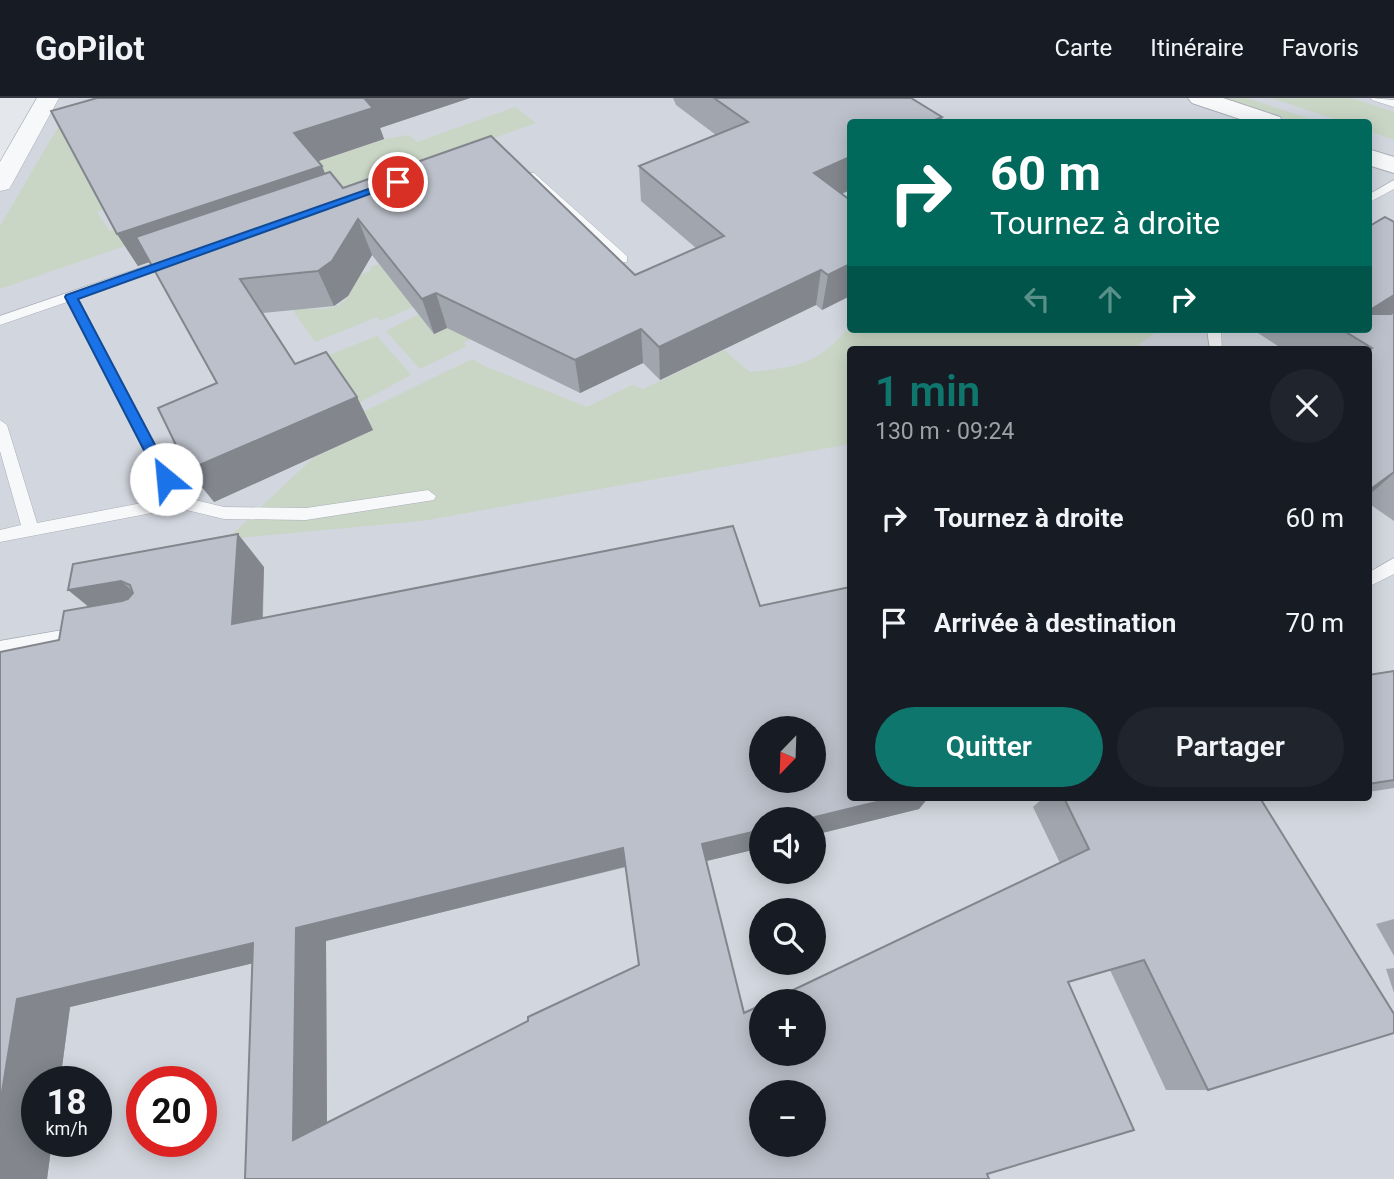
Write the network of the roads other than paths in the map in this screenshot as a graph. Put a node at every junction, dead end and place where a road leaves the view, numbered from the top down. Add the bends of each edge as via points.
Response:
1 (48, 98) edge
2 (1200, 98) edge
3 (1376, 98) edge
4 (1394, 104) edge
5 (1262, 119) edge
6 (1372, 157) edge
7 (520, 165) edge
8 (1394, 165) edge
9 (0, 184) edge
10 (1394, 184) edge
11 (1372, 198) edge
12 (187, 256) edge
13 (623, 259) edge
14 (71, 297) junction
15 (0, 321) edge
16 (0, 425) edge
17 (428, 496) dead end
18 (178, 502) junction
19 (31, 531) junction
20 (0, 536) edge
21 (1394, 565) edge
22 (1372, 579) edge
23 (104, 631) edge
24 (0, 649) edge

1 - 9 street
2 - 5 street
3 - 4 lane
6 - 8 street
7 - 13 lane
10 - 11 lane
12 - 14 lane
14 - 15 lane
14 - 18 lane
16 - 19 lane
17 - 18 lane via 306,514 224,513
18 - 19 lane
19 - 20 lane
21 - 22 lane
23 - 24 lane

